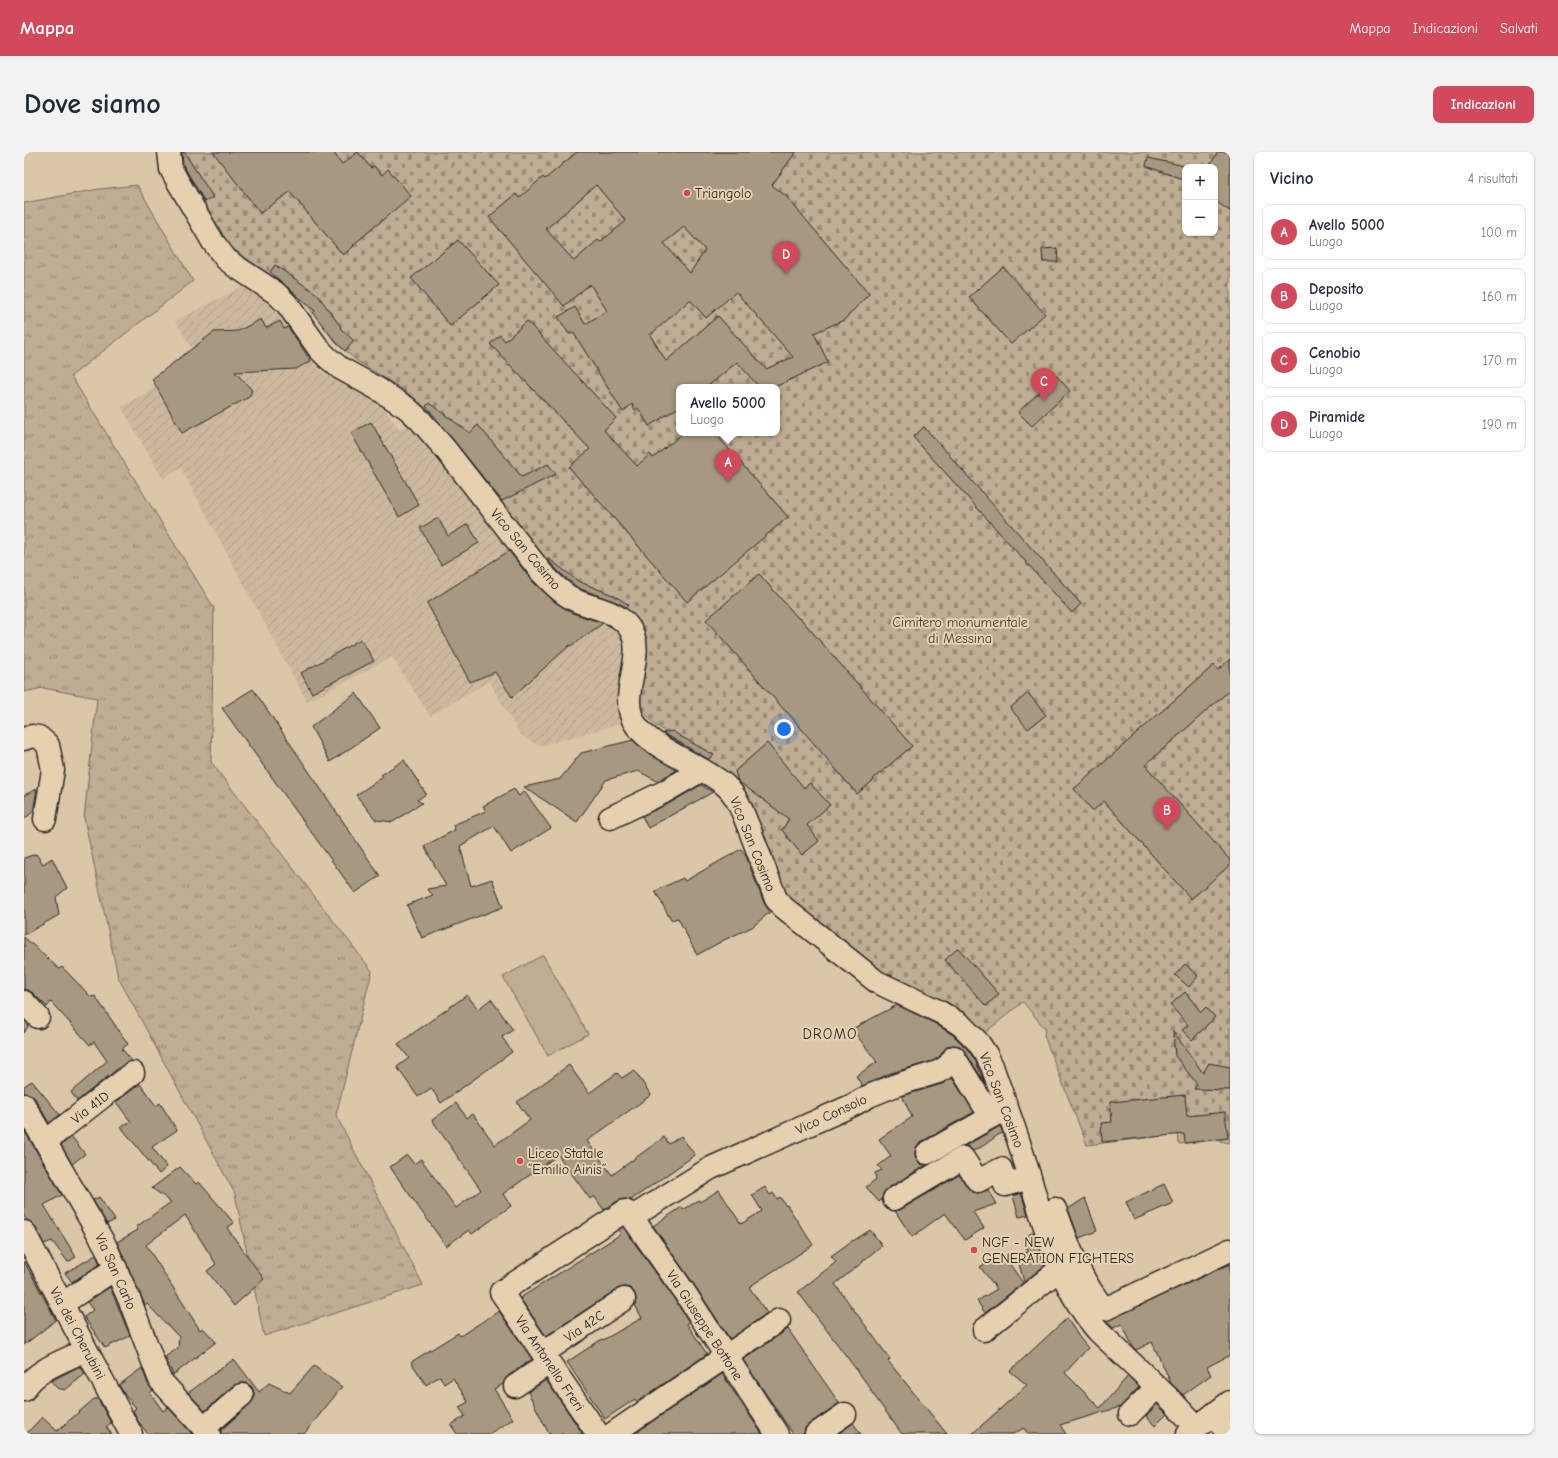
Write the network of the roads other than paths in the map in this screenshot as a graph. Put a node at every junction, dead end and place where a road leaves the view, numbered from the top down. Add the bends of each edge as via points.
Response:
1 (169, 152) edge
2 (24, 739) edge
3 (702, 770) junction
4 (610, 818) dead end
5 (45, 819) dead end
6 (133, 1073) dead end
7 (24, 1105) edge
8 (998, 1112) junction
9 (46, 1141) junction
10 (927, 1153) dead end
11 (1030, 1178) junction
12 (894, 1198) dead end
13 (1055, 1209) dead end
14 (632, 1217) junction
15 (24, 1232) edge
16 (1230, 1250) edge
17 (116, 1268) junction
18 (1061, 1268) junction
19 (624, 1299) dead end
20 (62, 1304) junction
21 (779, 1320) dead end
22 (984, 1330) dead end
23 (86, 1350) junction
24 (725, 1356) junction
25 (546, 1358) junction
26 (515, 1386) dead end
27 (1157, 1387) junction
28 (24, 1390) edge
29 (242, 1395) dead end
30 (1223, 1408) edge
31 (845, 1414) dead end
32 (1130, 1414) dead end
33 (206, 1431) edge
34 (1192, 1431) edge
35 (131, 1434) edge
36 (598, 1434) edge
37 (612, 1434) edge
38 (777, 1434) edge
39 (816, 1434) edge
40 (1227, 1434) edge

1 - 3 street, Vico San Cosimo via 171,168 177,180 213,242 226,258 287,304 328,358 340,368 407,408 420,420 554,585 579,602 605,610 623,620 633,634 635,643 629,688 631,715 637,726 656,742
2 - 5 street via 39,737 48,745 54,770
3 - 4 street
3 - 8 street, Vico San Cosimo via 725,785 738,801 776,899 783,907 877,982 940,1012 970,1033 986,1054
6 - 9 street, Via 41D
7 - 9 street, Via San Carlo
8 - 10 street
8 - 11 street, Vico San Cosimo
8 - 14 street, Vico Consolo via 954,1057 948,1066 938,1072 869,1096 711,1168
9 - 17 street, Via San Carlo via 97,1229
11 - 12 street via 1005,1185 1001,1169 978,1181 963,1158
11 - 18 street, Vico San Cosimo
13 - 16 street via 1078,1266 1105,1309
14 - 24 street, Via Giuseppe Bottone
14 - 25 street, Via Antonello Freri via 625,1211 501,1292
15 - 20 street, Via dei Cherubini
17 - 20 street
17 - 33 street, Via San Carlo via 160,1380
18 - 22 street
18 - 27 street, Vico San Cosimo via 1090,1322
19 - 25 street, Via 42C
20 - 23 street, Via dei Cherubini
21 - 24 street
23 - 28 street via 39,1375
23 - 35 street, Via dei Cherubini
24 - 37 street
24 - 38 street, Via Giuseppe Bottone
25 - 26 street, Via 42C
25 - 36 street, Via Antonello Freri
27 - 32 street
27 - 34 street, Vico San Cosimo
29 - 33 street
30 - 34 street
30 - 40 street
31 - 39 street

